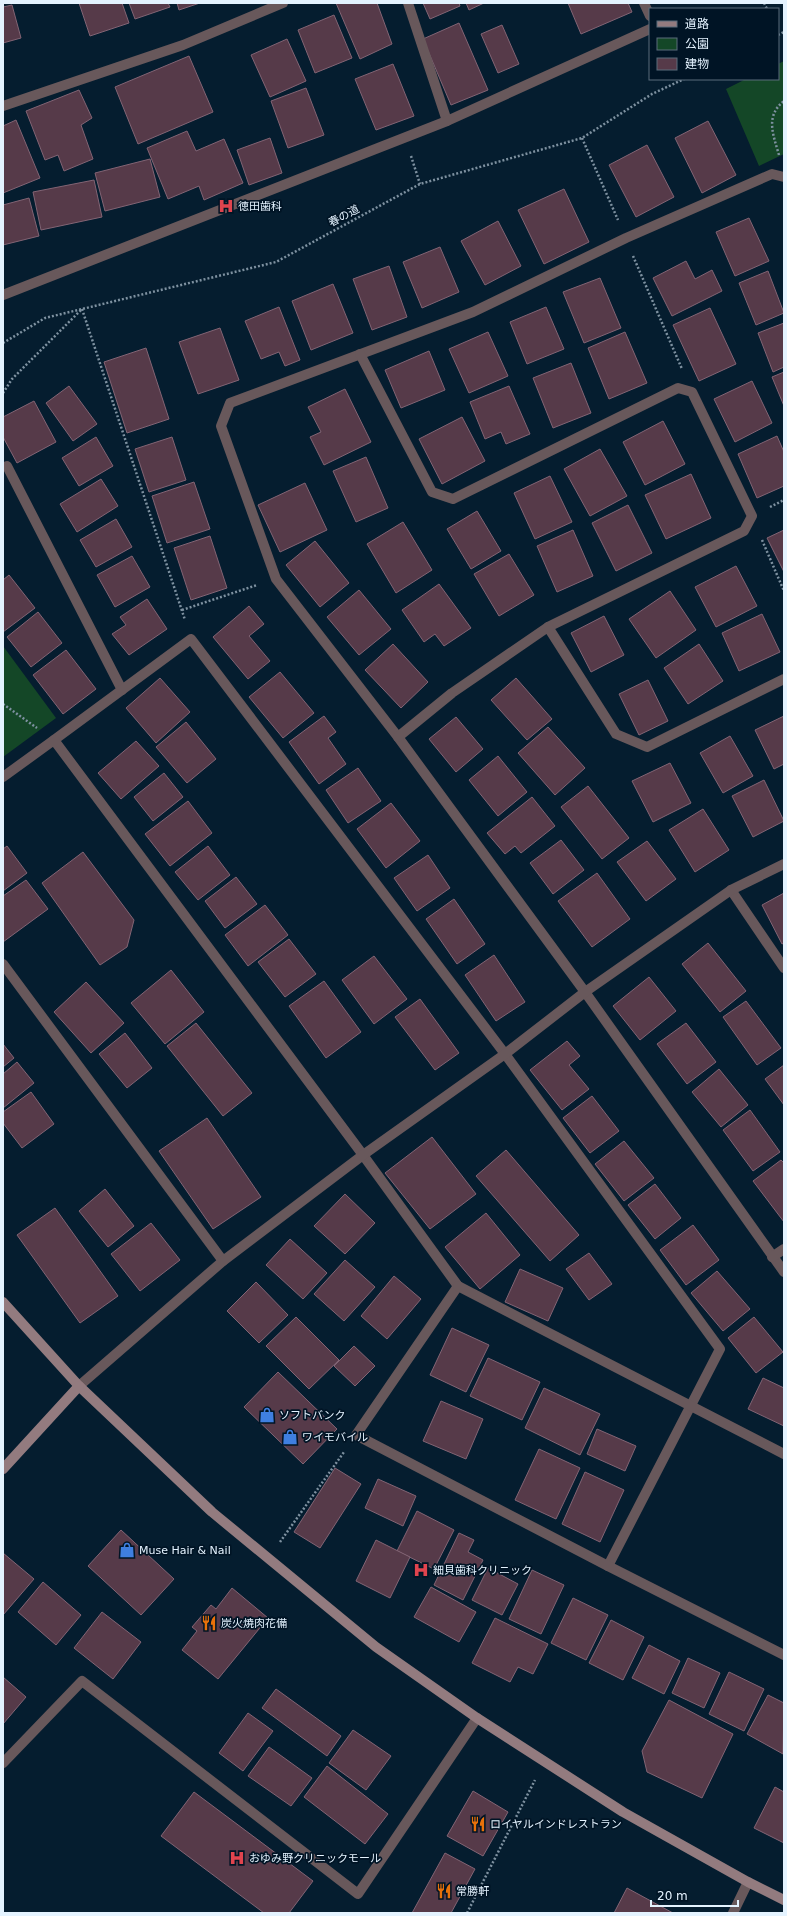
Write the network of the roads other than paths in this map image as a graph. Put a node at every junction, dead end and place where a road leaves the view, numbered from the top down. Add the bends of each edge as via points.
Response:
1 (282, 3) edge
2 (408, 3) edge
3 (644, 3) edge
4 (649, 14) edge
5 (649, 29) edge
6 (3, 106) edge
7 (447, 120) junction
8 (784, 177) edge
9 (3, 294) edge
10 (360, 354) junction
11 (7, 466) dead end
12 (548, 627) junction
13 (784, 679) edge
14 (122, 690) junction
15 (398, 737) junction
16 (54, 740) junction
17 (3, 777) edge
18 (784, 864) edge
19 (731, 890) junction
20 (3, 964) edge
21 (784, 968) edge
22 (585, 992) junction
23 (505, 1054) junction
24 (363, 1155) junction
25 (784, 1249) edge
26 (772, 1257) junction
27 (223, 1261) junction
28 (784, 1272) edge
29 (458, 1286) junction
30 (3, 1302) edge
31 (79, 1386) junction
32 (691, 1407) junction
33 (784, 1454) edge
34 (3, 1469) edge
35 (608, 1566) junction
36 (784, 1655) edge
37 (477, 1718) junction
38 (3, 1764) edge
39 (748, 1882) junction
40 (784, 1900) edge
41 (732, 1913) edge

1 - 6 street via 183,45
2 - 7 street
3 - 4 street
5 - 7 street
7 - 9 street
8 - 10 street via 772,174 626,238 473,312
10 - 12 street via 432,492 453,499 678,388 692,392 752,516 744,531
10 - 15 street via 230,402 221,426 276,579
11 - 14 street
12 - 13 street via 616,734 647,747
12 - 15 street via 452,693
14 - 16 street
14 - 23 street via 191,639
15 - 22 street
16 - 17 street
16 - 24 street
18 - 19 street
19 - 21 street
19 - 22 street
20 - 27 street
22 - 23 street
22 - 26 street
23 - 24 street
23 - 32 street via 720,1349
24 - 27 street
24 - 29 street
25 - 26 street
26 - 28 street
27 - 31 street
29 - 32 street
29 - 35 street via 356,1435
30 - 31 street
31 - 34 street
31 - 37 street via 212,1512 376,1647
32 - 33 street
32 - 35 street
35 - 36 street
37 - 38 street via 358,1894 82,1681
37 - 39 street via 623,1812
39 - 40 street
39 - 41 street

